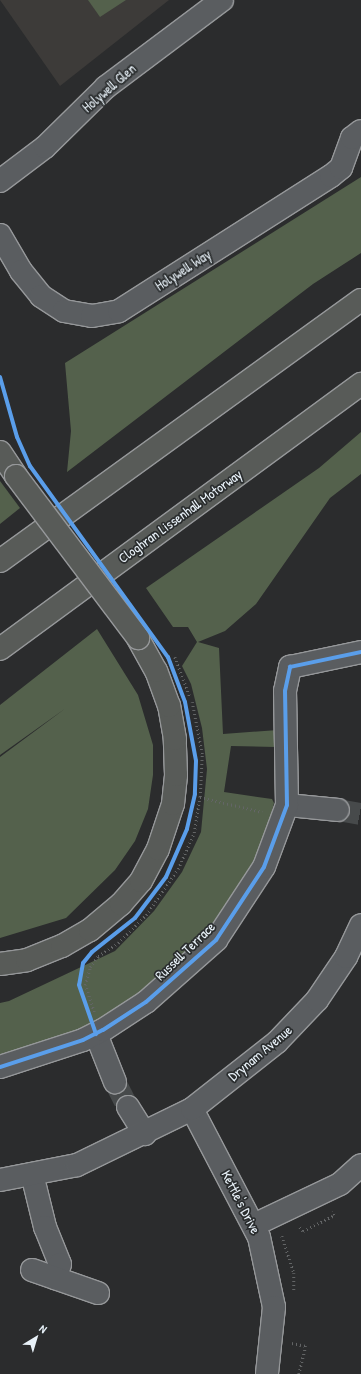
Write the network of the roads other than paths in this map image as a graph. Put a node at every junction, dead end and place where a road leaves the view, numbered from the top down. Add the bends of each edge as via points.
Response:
1 (222, 0) edge
2 (361, 131) edge
3 (0, 181) edge
4 (0, 235) edge
5 (361, 300) edge
6 (361, 384) edge
7 (0, 452) edge
8 (0, 561) edge
9 (0, 649) edge
10 (361, 652) edge
11 (338, 810) tunnel mouth
12 (285, 811) junction
13 (361, 925) edge
14 (353, 959) edge
15 (0, 964) edge
16 (96, 1034) junction
17 (0, 1066) edge
18 (115, 1082) tunnel mouth
19 (128, 1106) tunnel mouth
20 (192, 1109) junction
21 (145, 1134) junction
22 (361, 1164) edge
23 (32, 1174) junction
24 (0, 1180) edge
25 (254, 1225) junction
26 (32, 1270) dead end
27 (56, 1278) junction
28 (98, 1293) dead end
29 (267, 1374) edge

1 - 3 street, Holywell Glen via 106,87 45,147
2 - 4 street, Holywell Way via 352,138 341,168 331,176 119,311 92,316 64,311 41,296 21,272
5 - 8 highway
6 - 9 highway, Cloghran Lissenhall Motorway
7 - 15 highway, bridge via 138,638 156,672 169,706 175,739 176,775 173,804 158,849 141,881 121,904 90,930 62,946 27,960
10 - 12 street, Russell Terrace via 290,667 285,692
11 - 12 street
12 - 16 street, Russell Terrace via 264,867 216,940 146,1002
13 - 14 street, Drynam Avenue
14 - 20 street, Drynam Avenue via 277,1042
16 - 17 street, Russell Terrace
16 - 18 street
19 - 21 street
20 - 21 street, Drynam Avenue
20 - 25 street, Kettle's Drive
21 - 23 street, Drynam Avenue via 77,1165
22 - 25 street via 340,1184
23 - 24 street, Drynam Avenue
23 - 27 street via 45,1227 60,1264
25 - 29 street, Kettle's Drive via 274,1306
26 - 27 street
27 - 28 street

